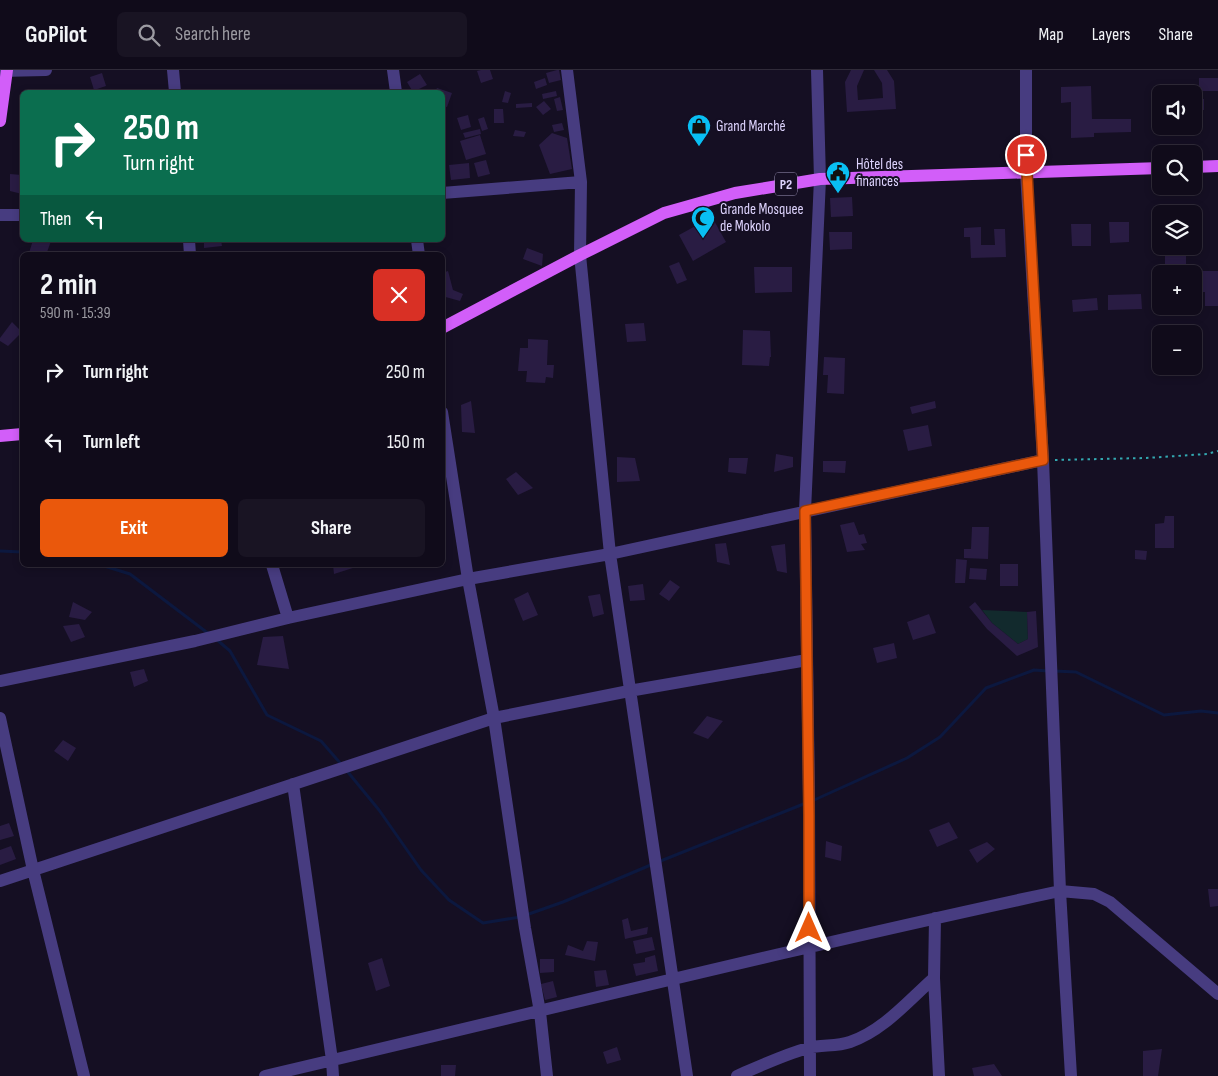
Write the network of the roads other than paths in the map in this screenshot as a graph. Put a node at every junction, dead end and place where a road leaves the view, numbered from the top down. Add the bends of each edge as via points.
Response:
1 (46, 70) edge
2 (173, 70) edge
3 (393, 70) edge
4 (567, 70) edge
5 (817, 70) edge
6 (1026, 70) edge
7 (5, 71) edge
8 (175, 90) edge
9 (396, 90) edge
10 (0, 122) edge
11 (1218, 166) edge
12 (1202, 167) edge
13 (1152, 168) edge
14 (1026, 172) junction
15 (820, 179) junction
16 (581, 182) junction
17 (445, 193) edge
18 (0, 215) edge
19 (20, 215) edge
20 (580, 255) junction
21 (445, 326) edge
22 (445, 431) edge
23 (20, 434) edge
24 (0, 436) edge
25 (1043, 460) junction
26 (805, 511) junction
27 (610, 554) junction
28 (273, 567) edge
29 (468, 579) junction
30 (288, 618) junction
31 (807, 660) junction
32 (0, 681) edge
33 (629, 691) junction
34 (0, 718) edge
35 (494, 718) junction
36 (293, 784) junction
37 (32, 870) junction
38 (0, 881) edge
39 (1060, 892) junction
40 (935, 918) junction
41 (809, 946) junction
42 (934, 978) junction
43 (674, 979) junction
44 (1218, 994) edge
45 (540, 1012) junction
46 (810, 1048) junction
47 (332, 1060) junction
48 (84, 1076) edge
49 (265, 1076) edge
50 (333, 1076) edge
51 (547, 1076) edge
52 (687, 1076) edge
53 (737, 1076) edge
54 (810, 1076) edge
55 (939, 1076) edge
56 (1071, 1076) edge

1 - 7 street
2 - 8 street
3 - 9 street
4 - 16 street
5 - 15 street
6 - 14 street
7 - 10 main road
11 - 12 main road
13 - 14 main road, P2
14 - 15 main road, P2
14 - 25 street
15 - 20 main road, P2 via 735,193 664,212
15 - 26 street
16 - 17 street
16 - 20 street
18 - 19 street
20 - 21 main road, P2
20 - 27 street
22 - 29 street
23 - 24 main road
25 - 26 street
25 - 39 street
26 - 27 street
26 - 31 street
27 - 29 street
27 - 33 street
28 - 30 street
29 - 30 street
29 - 35 street
30 - 32 street via 195,641
31 - 33 street
31 - 41 street
33 - 35 street
33 - 43 street
34 - 37 street
35 - 36 street
35 - 45 street
36 - 37 street
36 - 47 street
37 - 38 street
37 - 48 street
39 - 40 street
39 - 44 street via 1094,894 1110,902
39 - 56 street
40 - 41 street
40 - 42 street
41 - 43 street
41 - 46 street
42 - 46 street via 868,1034 848,1043
42 - 55 street
43 - 45 street
43 - 52 street
45 - 47 street
45 - 51 street
46 - 53 street
46 - 54 street
47 - 49 street
47 - 50 street

